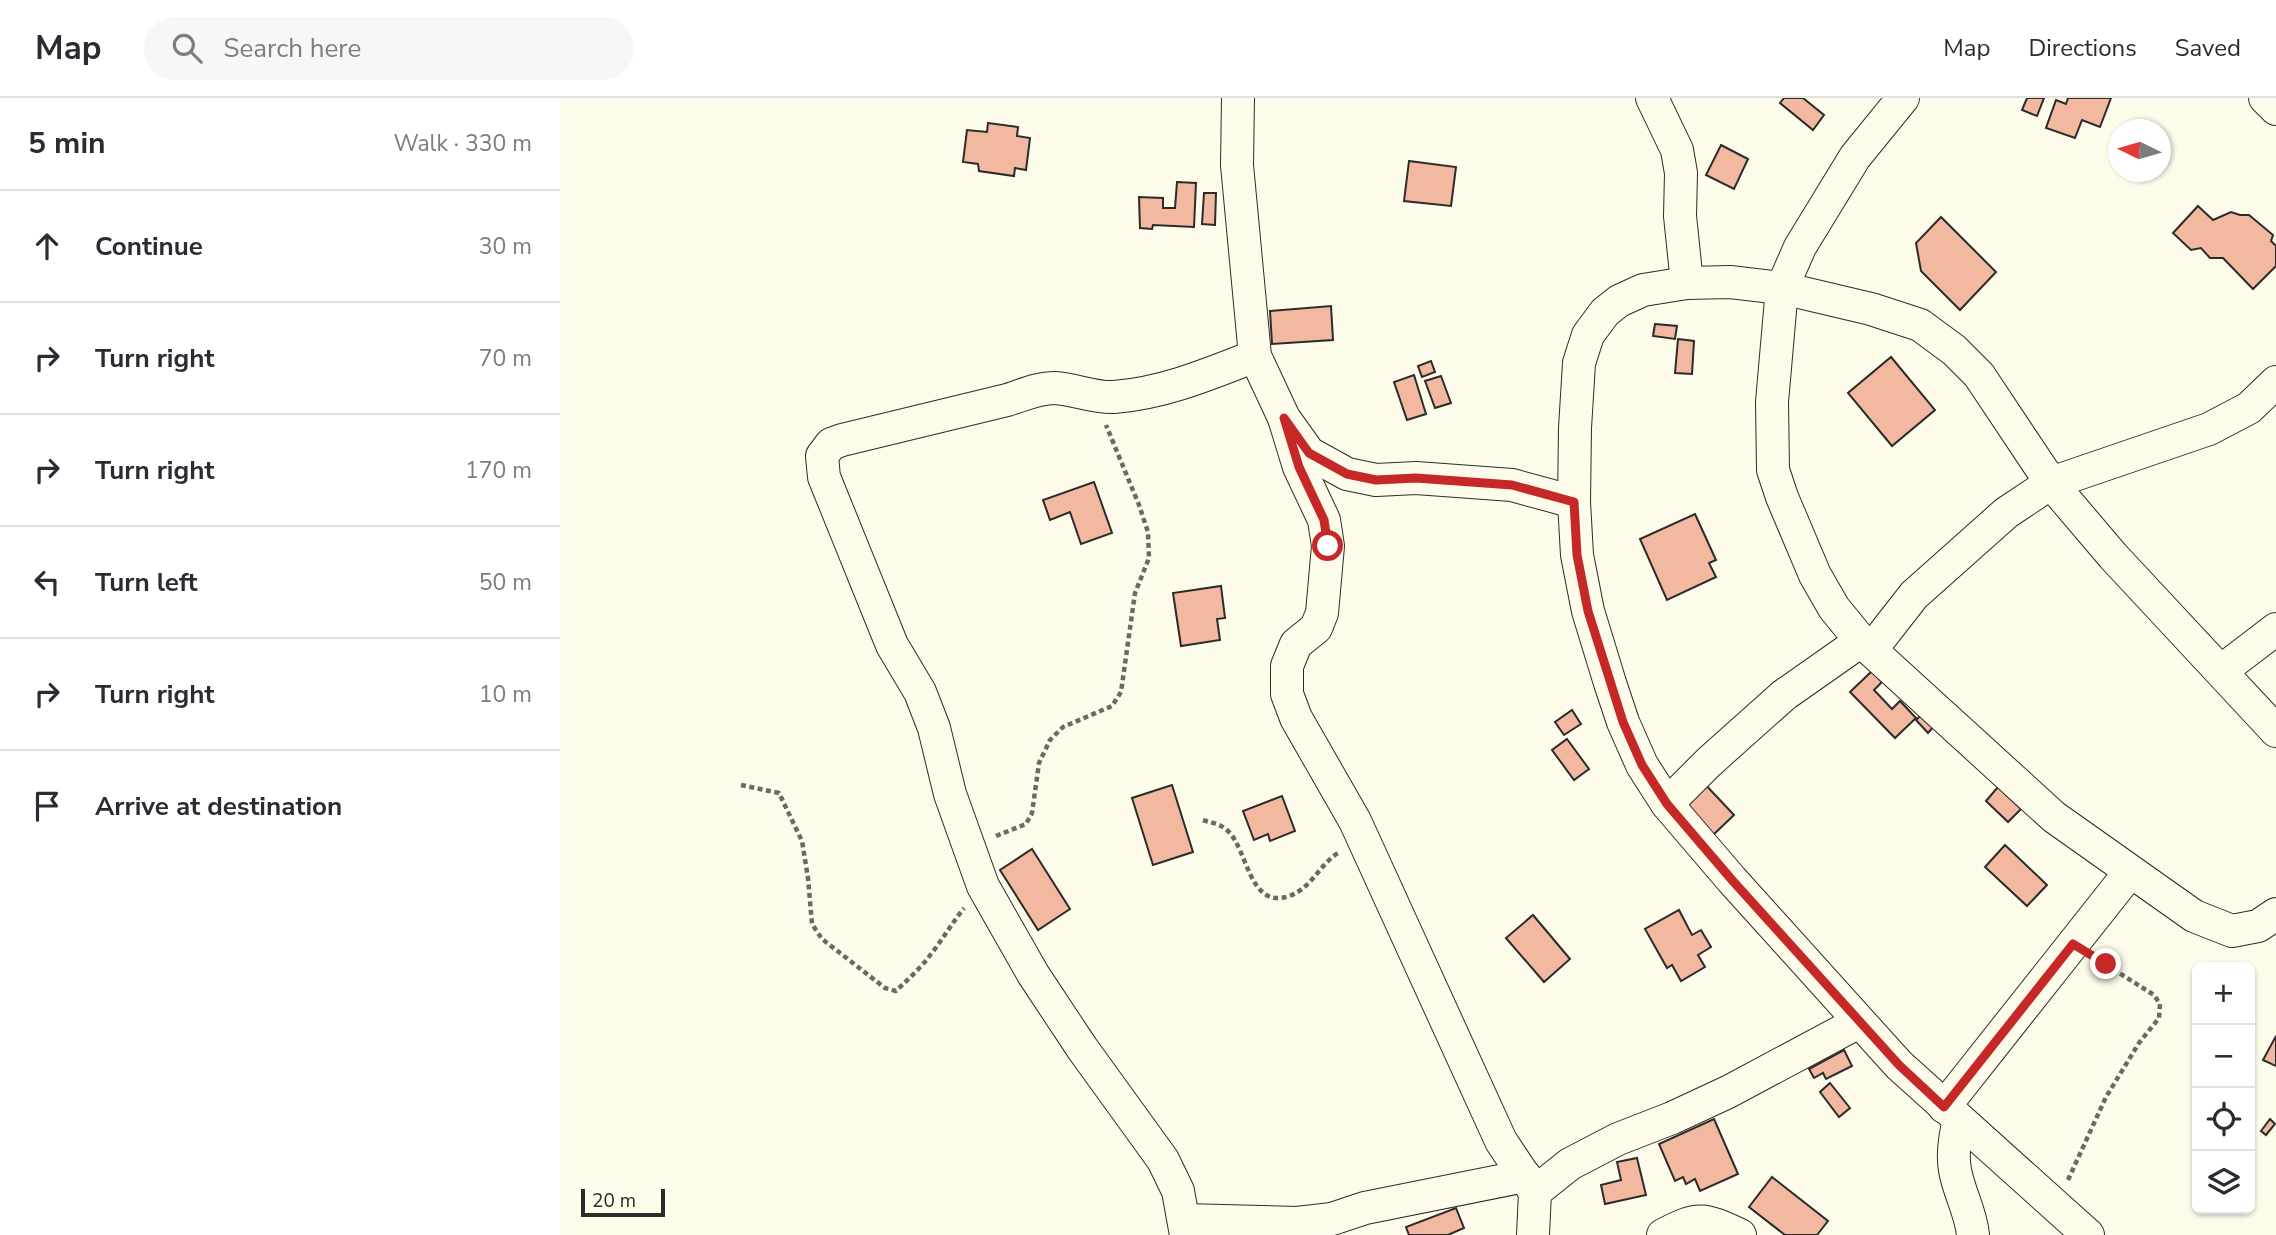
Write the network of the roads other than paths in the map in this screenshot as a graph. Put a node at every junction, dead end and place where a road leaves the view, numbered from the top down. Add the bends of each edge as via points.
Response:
1 (1238, 98) edge
2 (1652, 98) edge
3 (1903, 98) edge
4 (2264, 98) edge
5 (2276, 109) edge
6 (1687, 283) junction
7 (1782, 288) junction
8 (1255, 356) junction
9 (2276, 382) edge
10 (1284, 418) junction
11 (2051, 483) junction
12 (1574, 502) junction
13 (2276, 629) edge
14 (1866, 645) junction
15 (2221, 671) junction
16 (2276, 731) edge
17 (1667, 804) junction
18 (2130, 872) junction
19 (2276, 914) edge
20 (1859, 1022) junction
21 (1952, 1113) junction
22 (1530, 1184) junction
23 (1185, 1228) edge
24 (1533, 1235) edge
25 (1663, 1235) edge
26 (1740, 1235) edge
27 (1973, 1235) edge
28 (2088, 1235) edge

1 - 8 street via 1237,165
2 - 6 street via 1677,150
3 - 7 street via 1855,157 1800,247
4 - 5 street
6 - 7 street
6 - 12 street via 1643,290 1619,301 1588,335 1579,363
7 - 11 street via 1920,325 1979,375
7 - 14 street via 1772,402 1773,470 1815,575 1834,608
8 - 10 street
8 - 23 street via 1192,381 1130,394 1097,398 1063,389 1032,391 842,440 831,444 822,456 824,477 859,568 934,728 950,794 983,886 1033,974 1163,1160 1178,1191
9 - 11 street via 2249,408 2209,429
10 - 12 street via 1309,453 1347,474 1376,480 1512,485
10 - 22 street via 1299,467 1324,520 1328,546 1322,613 1316,628 1296,644 1287,666 1287,694 1363,838 1501,1141
11 - 14 street via 2006,513
11 - 15 street
12 - 17 street via 1577,555 1606,671 1642,765
13 - 15 street
14 - 17 street via 1784,695
14 - 18 street via 2054,817
15 - 16 street
17 - 20 street
18 - 19 street via 2194,916 2232,931 2258,926
18 - 21 street
20 - 21 street
20 - 22 street via 1728,1092 1618,1139
21 - 27 street via 1955,1169
21 - 28 street
22 - 23 street via 1389,1203 1297,1223
22 - 24 street
25 - 26 street via 1695,1220

